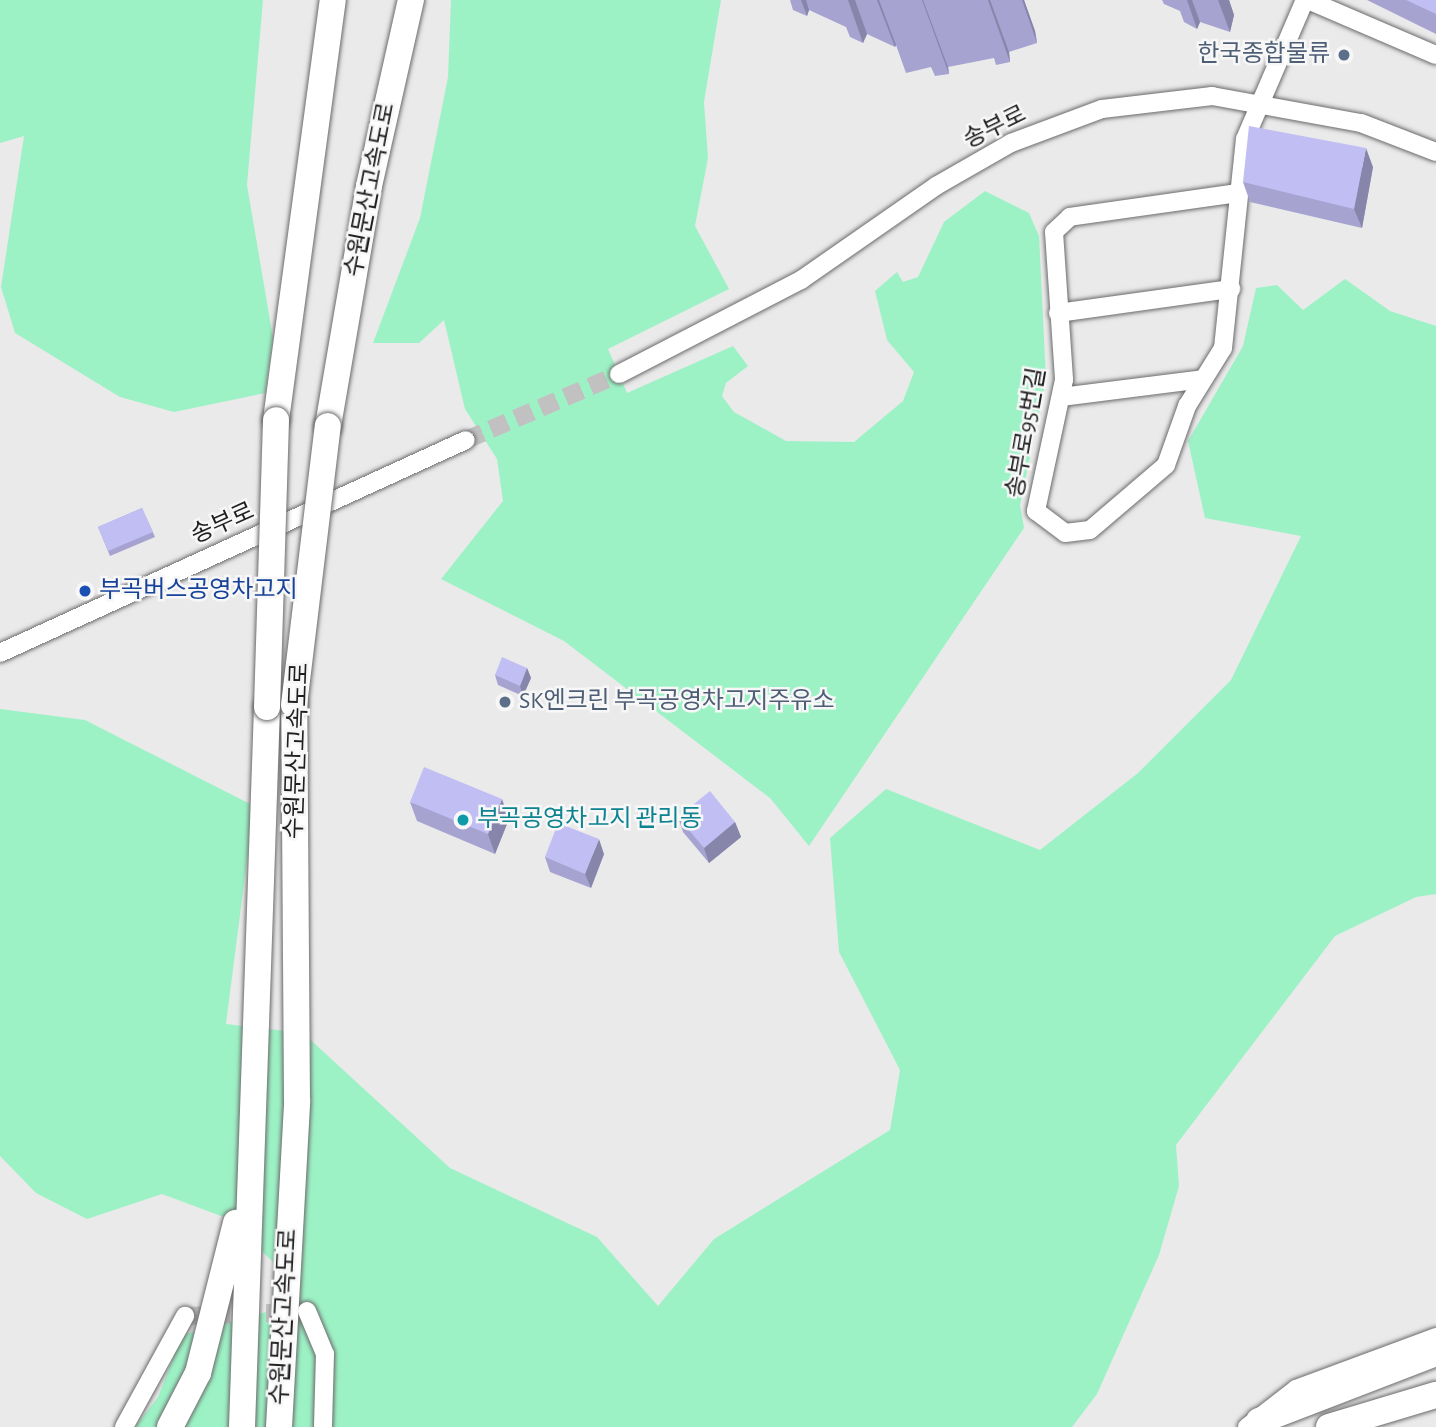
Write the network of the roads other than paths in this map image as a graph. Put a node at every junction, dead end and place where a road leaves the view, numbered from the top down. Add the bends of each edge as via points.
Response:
1 (333, 0) edge
2 (411, 0) edge
3 (1309, 0) edge
4 (1436, 55) edge
5 (1264, 104) junction
6 (1436, 152) edge
7 (1238, 193) junction
8 (1231, 289) junction
9 (1058, 313) junction
10 (619, 374) tunnel mouth
11 (1203, 379) junction
12 (1061, 397) junction
13 (466, 440) tunnel mouth
14 (0, 653) edge
15 (254, 1115) junction
16 (307, 1311) dead end
17 (185, 1316) dead end
18 (1436, 1337) edge
19 (1436, 1353) edge
20 (1436, 1395) edge
21 (1253, 1424) edge
22 (124, 1427) edge
23 (170, 1427) edge
24 (242, 1427) edge
25 (279, 1427) edge
26 (323, 1427) edge
27 (1328, 1427) edge

1 - 15 highway, 수원문산고속도로, bridge via 276,421
2 - 25 highway, 수원문산고속도로, bridge via 369,186 327,426 294,705 297,1100
3 - 4 street
3 - 5 street, 송부로95번길
5 - 6 street, 송부로 via 1361,123
5 - 7 street, 송부로95번길 via 1245,139
5 - 10 street, 송부로 via 1212,96 1102,109 1011,143 936,186 801,280
7 - 8 street, 송부로95번길
7 - 9 street, 송부로95번길 via 1058,223
8 - 9 street
8 - 11 street, 송부로95번길 via 1223,348
9 - 12 street, 송부로95번길
11 - 12 street
11 - 12 street, 송부로95번길 via 1166,465 1090,530 1075,536 1036,511
13 - 14 street, 송부로
15 - 23 highway via 230,1261 198,1373
15 - 24 highway, 수원문산고속도로
16 - 26 street via 325,1354
17 - 22 street
18 - 21 street via 1296,1389
19 - 21 highway
20 - 27 highway

